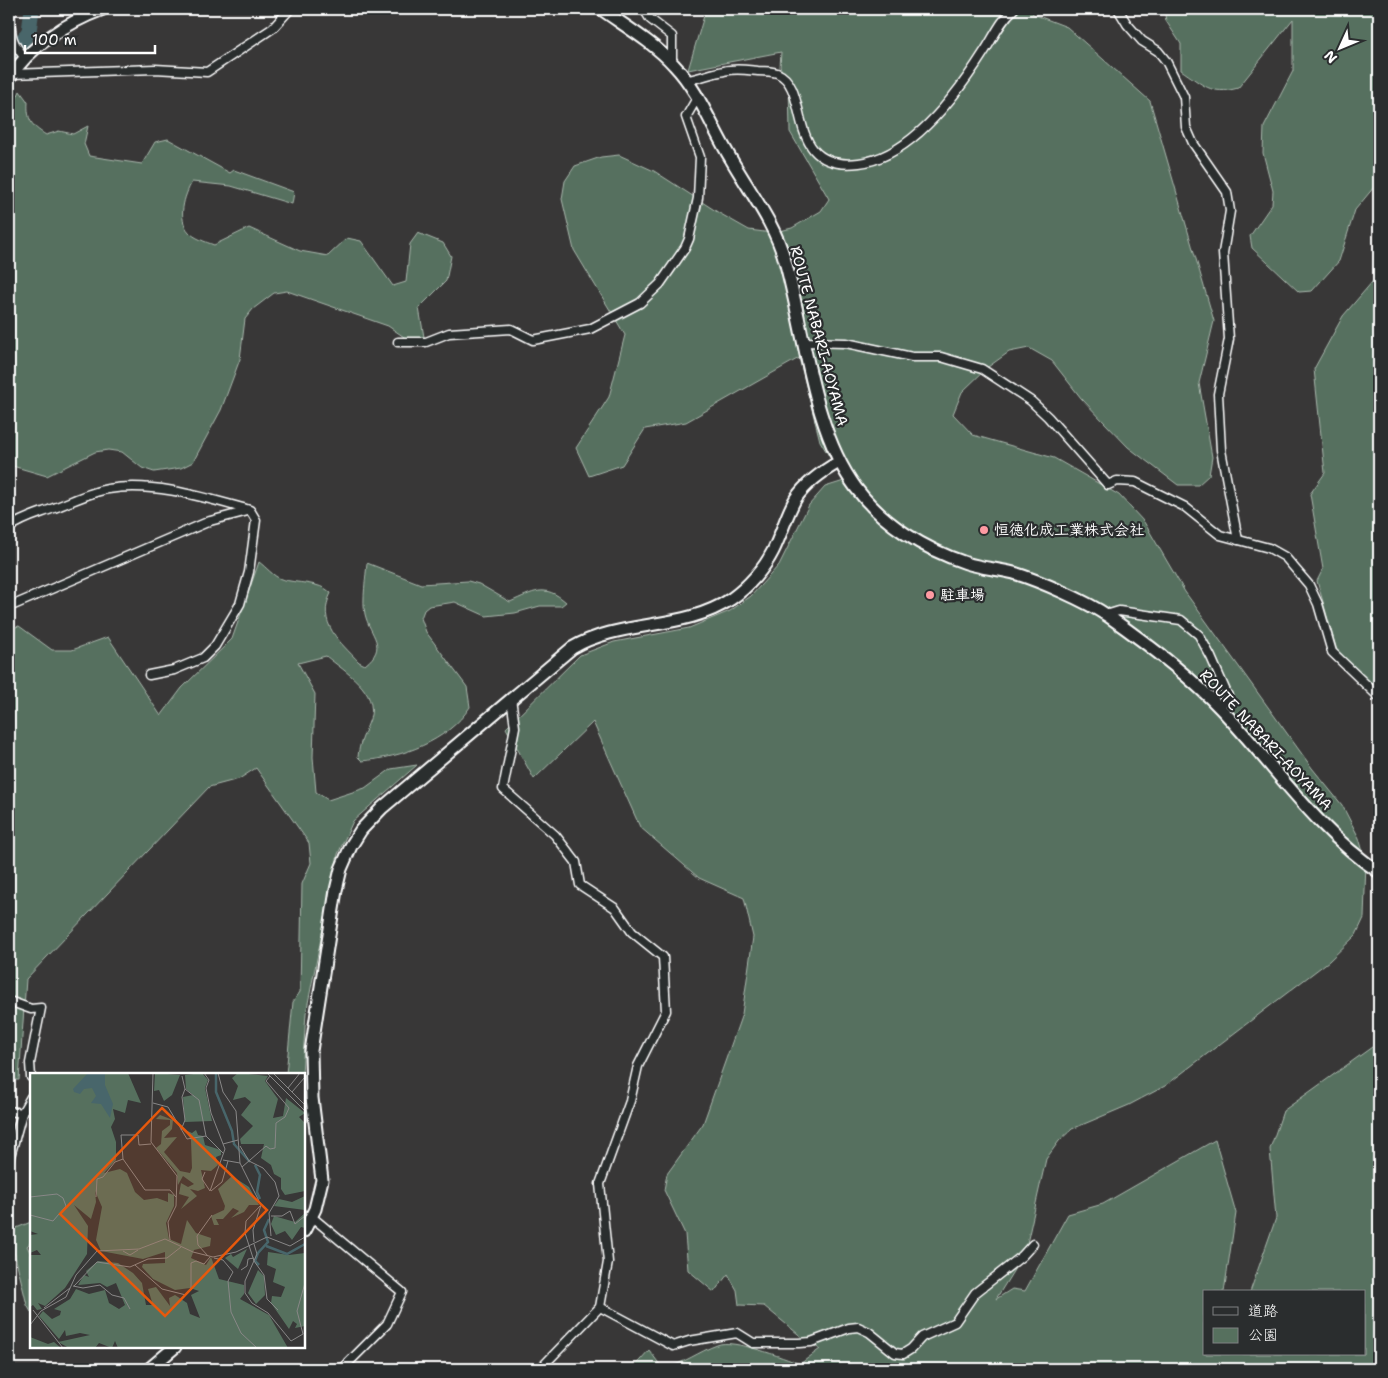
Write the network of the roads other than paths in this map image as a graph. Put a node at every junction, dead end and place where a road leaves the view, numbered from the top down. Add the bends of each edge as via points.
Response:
1 (10, 9) edge
2 (103, 9) edge
3 (290, 9) edge
4 (601, 9) edge
5 (644, 9) edge
6 (1014, 9) edge
7 (1118, 9) edge
8 (24, 57) junction
9 (672, 62) junction
10 (10, 76) edge
11 (688, 80) junction
12 (697, 98) junction
13 (398, 342) dead end
14 (804, 342) junction
15 (840, 462) junction
16 (250, 510) junction
17 (9, 528) edge
18 (1238, 540) junction
19 (9, 607) edge
20 (1106, 614) junction
21 (149, 676) dead end
22 (1379, 696) edge
23 (511, 698) junction
24 (1220, 708) junction
25 (1379, 872) edge
26 (9, 1001) edge
27 (31, 1073) edge
28 (30, 1099) edge
29 (9, 1111) edge
30 (22, 1114) junction
31 (9, 1160) edge
32 (312, 1217) junction
33 (305, 1229) edge
34 (1032, 1244) dead end
35 (600, 1306) junction
36 (174, 1348) edge
37 (148, 1369) edge
38 (342, 1369) edge
39 (540, 1369) edge

1 - 8 street via 13,45
2 - 8 main road via 58,31
3 - 10 street via 274,28 207,72 155,69
4 - 9 main road, ROUTE NABARI-AOYAMA
5 - 9 street via 650,19 672,36
6 - 11 street via 1000,23 965,82 945,106 910,140 887,154 864,162 834,162 821,158 814,151 791,88 778,73 737,69
7 - 18 street via 1142,41 1158,51 1166,61 1184,97 1186,127 1227,192 1230,211 1224,253 1229,339 1218,394 1221,450
8 - 10 main road
9 - 11 main road, ROUTE NABARI-AOYAMA
11 - 12 main road, ROUTE NABARI-AOYAMA
12 - 13 street via 686,117 700,157 698,198 689,239 660,284 640,303 590,329 533,340 511,329 449,333 426,342
12 - 14 main road, ROUTE NABARI-AOYAMA via 771,225 785,259
14 - 15 main road, ROUTE NABARI-AOYAMA via 822,417
14 - 18 street via 846,343 912,357 941,358 982,369 1048,417 1108,485 1117,481 1135,482 1185,507 1220,535
15 - 20 main road, ROUTE NABARI-AOYAMA via 856,488 882,516 922,545 967,564 1014,574
15 - 23 main road via 821,472 798,496 770,556 756,577 731,599 694,616 591,638 562,655
16 - 17 street via 156,489 107,489
16 - 19 street via 210,521
16 - 21 street via 256,520 249,572 240,604 215,646 203,658
18 - 22 street via 1269,548 1300,572 1318,604 1332,652
20 - 24 main road, ROUTE NABARI-AOYAMA via 1192,680
20 - 24 street via 1119,611 1181,620 1199,635 1211,657 1228,696
23 - 32 main road via 374,816 355,838 344,860 312,1034 312,1098 322,1180
23 - 35 street via 515,726 503,789 555,835 576,862 580,885 615,908 632,932 663,958 666,1011 638,1066 630,1102 600,1184 608,1262
24 - 25 main road, ROUTE NABARI-AOYAMA via 1318,819
26 - 27 street via 31,1009 41,1008
28 - 30 street
29 - 30 street
30 - 31 street
32 - 33 main road
32 - 38 street via 402,1292 387,1324
34 - 35 street via 1022,1256 975,1292 955,1322 922,1336 903,1354 891,1350 863,1328 853,1327 799,1344 753,1344 737,1333 673,1346
35 - 39 street
36 - 37 main road

